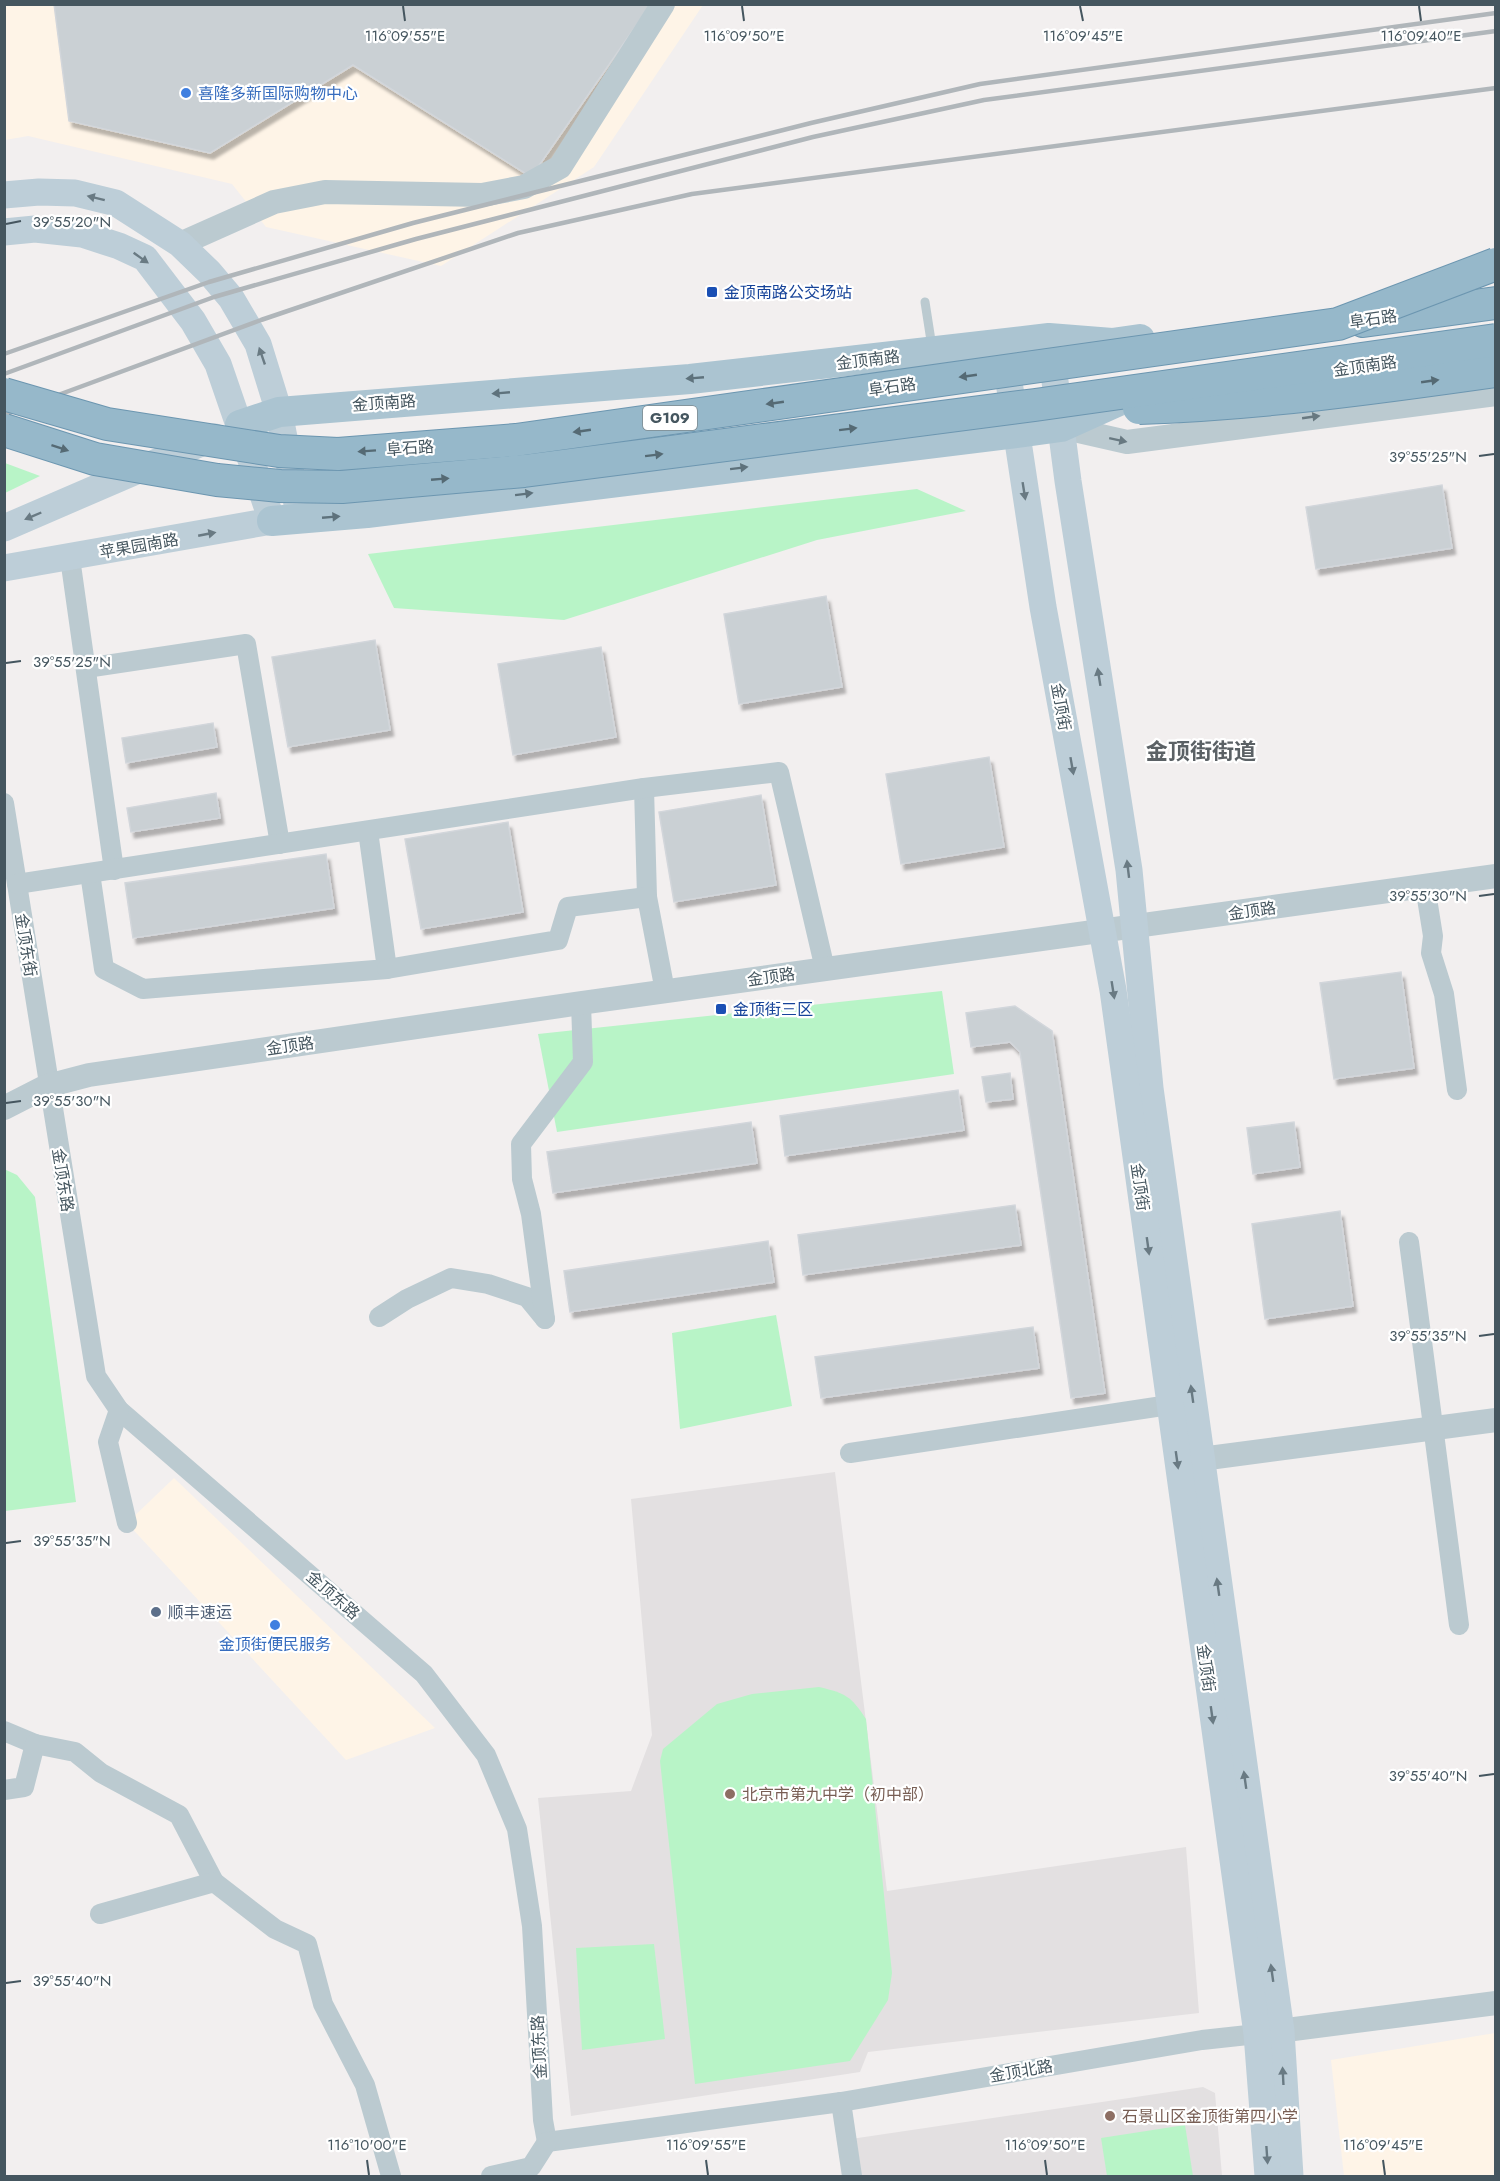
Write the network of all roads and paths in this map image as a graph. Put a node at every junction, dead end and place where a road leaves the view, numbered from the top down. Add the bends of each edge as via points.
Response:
1 (663, 4) edge
2 (4, 195) edge
3 (4, 232) edge
4 (180, 244) junction
5 (1496, 264) edge
6 (1496, 291) edge
7 (925, 302) dead end
8 (1496, 303) edge
9 (1338, 324) junction
10 (1049, 338) junction
11 (1496, 340) edge
12 (1004, 343) junction
13 (1496, 347) edge
14 (924, 354) junction
15 (1408, 360) junction
16 (1496, 371) edge
17 (1496, 393) edge
18 (4, 394) edge
19 (1035, 405) junction
20 (1364, 410) junction
21 (279, 412) junction
22 (240, 425) junction
23 (1061, 427) junction
24 (4, 430) edge
25 (1016, 433) junction
26 (927, 445) junction
27 (286, 520) junction
28 (4, 528) edge
29 (70, 558) junction
30 (4, 568) edge
31 (86, 668) junction
32 (644, 788) junction
33 (4, 803) edge
34 (368, 831) junction
35 (280, 844) junction
36 (114, 870) junction
37 (90, 873) junction
38 (1496, 876) edge
39 (17, 884) junction
40 (1425, 886) junction
41 (647, 897) junction
42 (1133, 928) junction
43 (1101, 933) junction
44 (387, 969) junction
45 (825, 969) junction
46 (665, 991) junction
47 (581, 1003) junction
48 (48, 1086) junction
49 (1457, 1090) dead end
50 (4, 1108) edge
51 (1409, 1242) dead end
52 (379, 1317) dead end
53 (1169, 1405) junction
54 (119, 1410) junction
55 (1496, 1420) edge
56 (1435, 1426) junction
57 (850, 1453) dead end
58 (1200, 1459) junction
59 (127, 1523) dead end
60 (1459, 1625) dead end
61 (4, 1731) edge
62 (35, 1744) junction
63 (4, 1790) edge
64 (214, 1881) junction
65 (100, 1914) dead end
66 (1496, 2003) edge
67 (1269, 2032) junction
68 (841, 2102) junction
69 (547, 2142) junction
70 (391, 2176) edge
71 (491, 2176) edge
72 (852, 2176) edge
73 (1268, 2176) edge
74 (1290, 2176) edge

1 - 4 street via 560,167 524,187 482,195 325,192 274,202
4 -> 2 main road via 116,203 75,193
3 -> 22 main road via 35,229 82,234 145,258 193,321 218,364
21 -> 4 main road via 258,344 231,298
5 - 9 highway, bridge
6 - 10 main road, 金顶南路 via 1112,343
7 - 14 lane
8 - 9 highway, 阜石路, bridge
9 -> 18 highway, 阜石路 / G109, bridge via 516,440 338,454 279,452 107,424
10 - 12 main road, 金顶南路
10 - 23 main road, 金顶街
11 - 19 highway, 阜石路, bridge
12 - 14 main road, 金顶南路
12 - 25 main road, 金顶街
13 - 15 main road, 金顶南路
14 -> 21 main road, 金顶南路 via 690,379
14 - 26 street
15 - 20 street
15 - 23 main road, 金顶南路 via 1121,400
19 -> 16 highway, bridge via 1227,405 1331,395
17 - 20 street, 金顶南路
24 -> 19 highway, 阜石路 / G109, bridge via 106,461 217,480 342,487 524,471
23 -> 20 street, 金顶南路 via 1127,442
21 - 22 main road, 金顶南路
21 - 27 main road
22 - 27 main road
22 -> 28 main road
23 - 25 main road, 金顶南路
42 -> 23 main road, 金顶街 via 1129,870
25 - 26 main road, 金顶南路
25 -> 43 main road, 金顶街 via 1042,607
27 -> 26 main road, 金顶南路
29 -> 27 main road, 苹果园南路
29 - 30 main road, 苹果园南路
29 - 31 street
31 - 35 street via 246,644
31 - 36 street
32 - 34 street
32 - 41 street
32 - 45 street via 779,772
33 - 39 street, 金顶东街
34 - 35 street
34 - 44 street
35 - 36 street
36 - 37 street
37 - 39 street
37 - 44 street via 104,969 143,989
38 - 40 street, 金顶路
39 - 48 street, 金顶东街
40 - 42 street, 金顶路
40 - 49 street via 1433,936 1431,953 1444,994
41 - 44 street via 568,907 558,940
41 - 46 street
42 - 43 street, 金顶路
58 -> 42 main road, 金顶街 via 1150,1088
43 - 45 street, 金顶路
43 -> 53 main road, 金顶街 via 1113,990
45 - 46 street, 金顶路
46 - 47 street, 金顶路
47 - 48 street, 金顶路 via 89,1075
47 - 52 street via 583,1062 521,1144 522,1179 531,1214 545,1319 527,1297 488,1284 451,1278
48 - 50 street, 金顶路
48 - 54 street, 金顶东路 via 96,1376
51 - 56 street
53 - 57 street
53 -> 67 main road, 金顶街
54 - 59 street via 108,1442
54 - 69 street, 金顶东路 via 424,1674 486,1755 517,1829 532,1926
55 - 56 street
56 - 58 street
56 - 60 street
67 -> 58 main road, 金顶街
61 - 62 street
62 - 63 street via 24,1787
62 - 64 street via 75,1752 101,1773 179,1815
64 - 65 street
64 - 70 street via 275,1929 307,1944 323,2004 365,2085
66 - 67 street, 金顶北路
67 - 68 street, 金顶北路
67 -> 73 main road
74 -> 67 main road
68 - 69 street, 金顶北路
68 - 72 street
69 - 71 street via 531,2167

